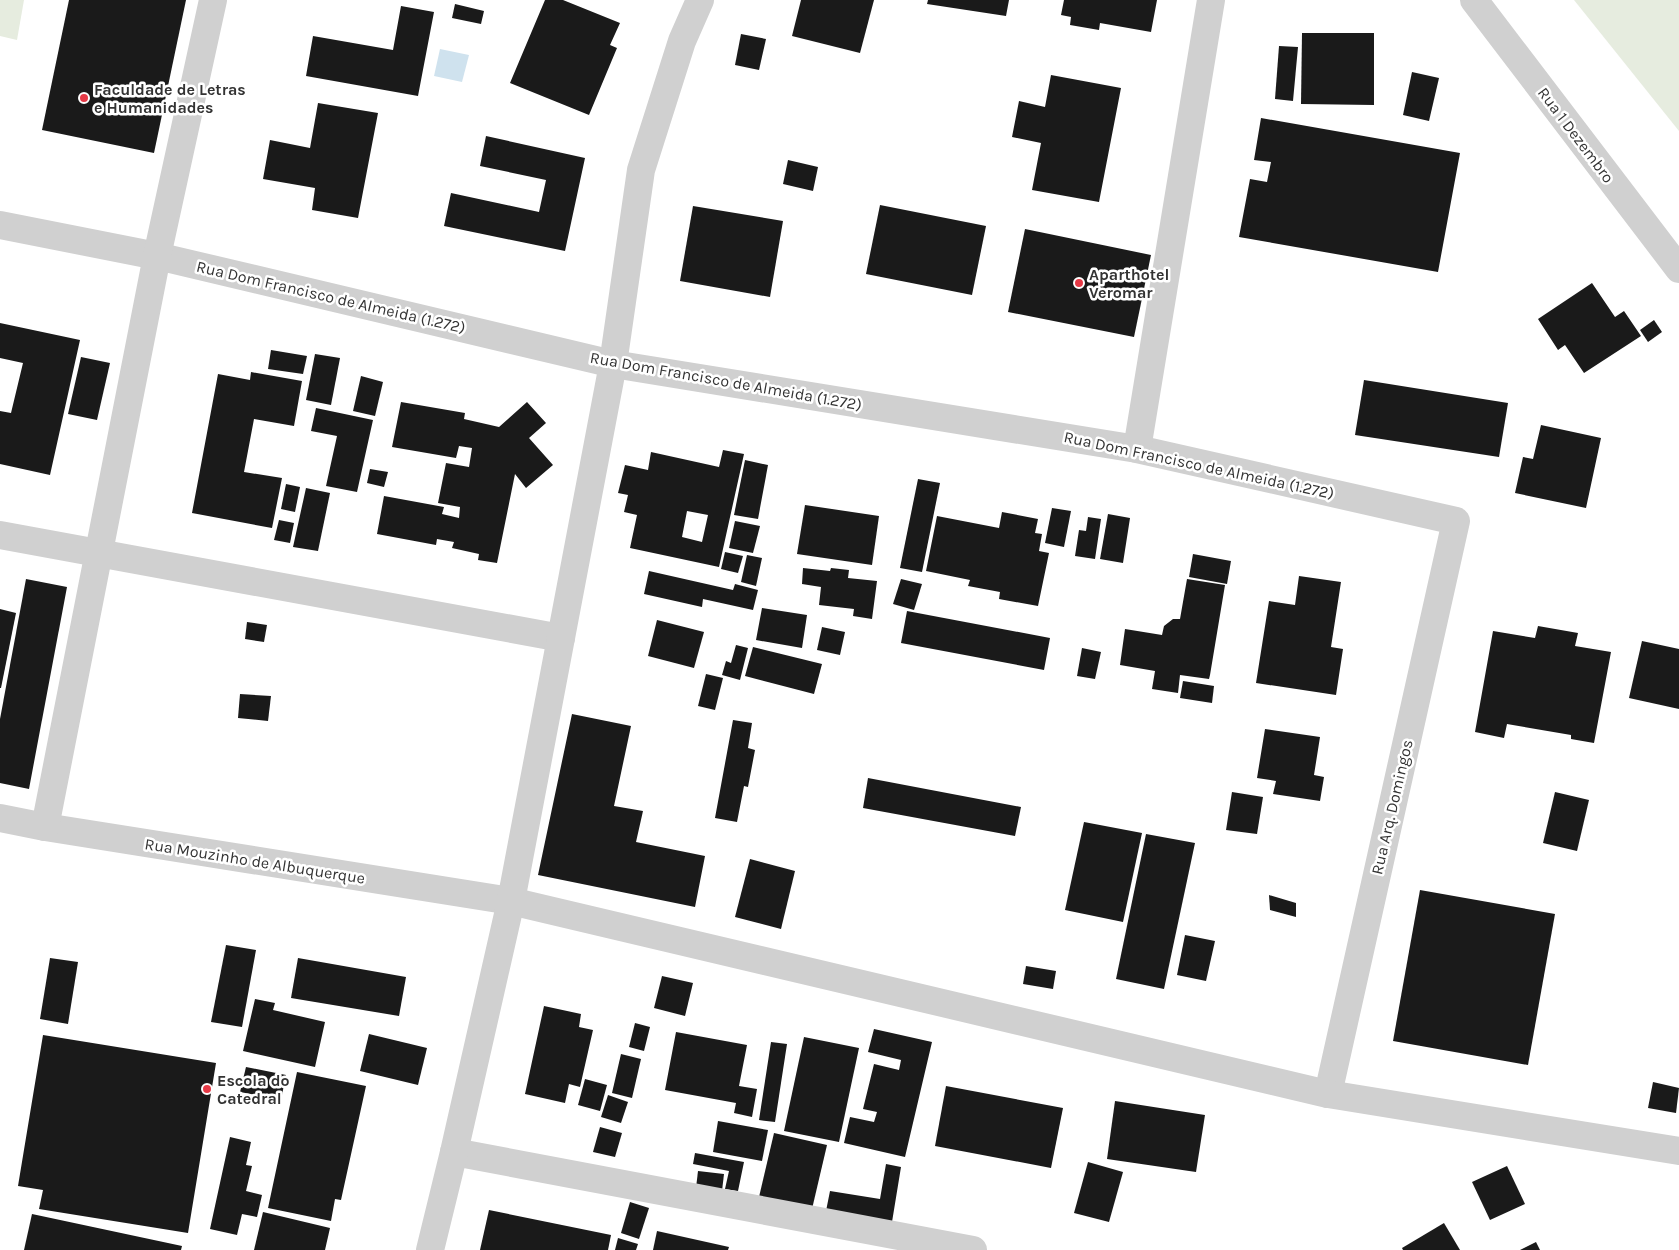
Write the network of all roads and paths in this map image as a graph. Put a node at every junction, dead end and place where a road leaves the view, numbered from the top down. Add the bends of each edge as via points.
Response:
1 (213, 0) edge
2 (700, 0) edge
3 (1211, 0) edge
4 (1474, 0) edge
5 (0, 225) edge
6 (157, 256) junction
7 (1679, 270) edge
8 (613, 364) junction
9 (1137, 449) junction
10 (1456, 521) joint
11 (0, 535) edge
12 (98, 555) junction
13 (561, 638) junction
14 (0, 818) edge
15 (45, 827) junction
16 (511, 901) junction
17 (1328, 1094) junction
18 (1679, 1150) edge
19 (454, 1152) junction
20 (430, 1250) edge
21 (973, 1250) edge

1 - 6 street
2 - 8 street via 682,41 641,170
3 - 9 street
4 - 7 street, Rua 1 Dezembro
5 - 6 street, Rua Dom Francisco de Almeida (1.272)
6 - 8 street, Rua Dom Francisco de Almeida (1.272)
6 - 12 street
8 - 9 street, Rua Dom Francisco de Almeida (1.272)
8 - 13 street
9 - 10 street, Rua Dom Francisco de Almeida (1.272)
10 - 17 street, Rua Arq. Domingos
11 - 12 street
12 - 13 street
12 - 15 street
13 - 16 street
14 - 15 street, Rua Mouzinho de Albuquerque
15 - 16 street, Rua Mouzinho de Albuquerque
16 - 17 street, Rua Mouzinho de Albuquerque
16 - 19 street
17 - 18 street, Rua Mouzinho de Albuquerque
19 - 20 street
19 - 21 street

